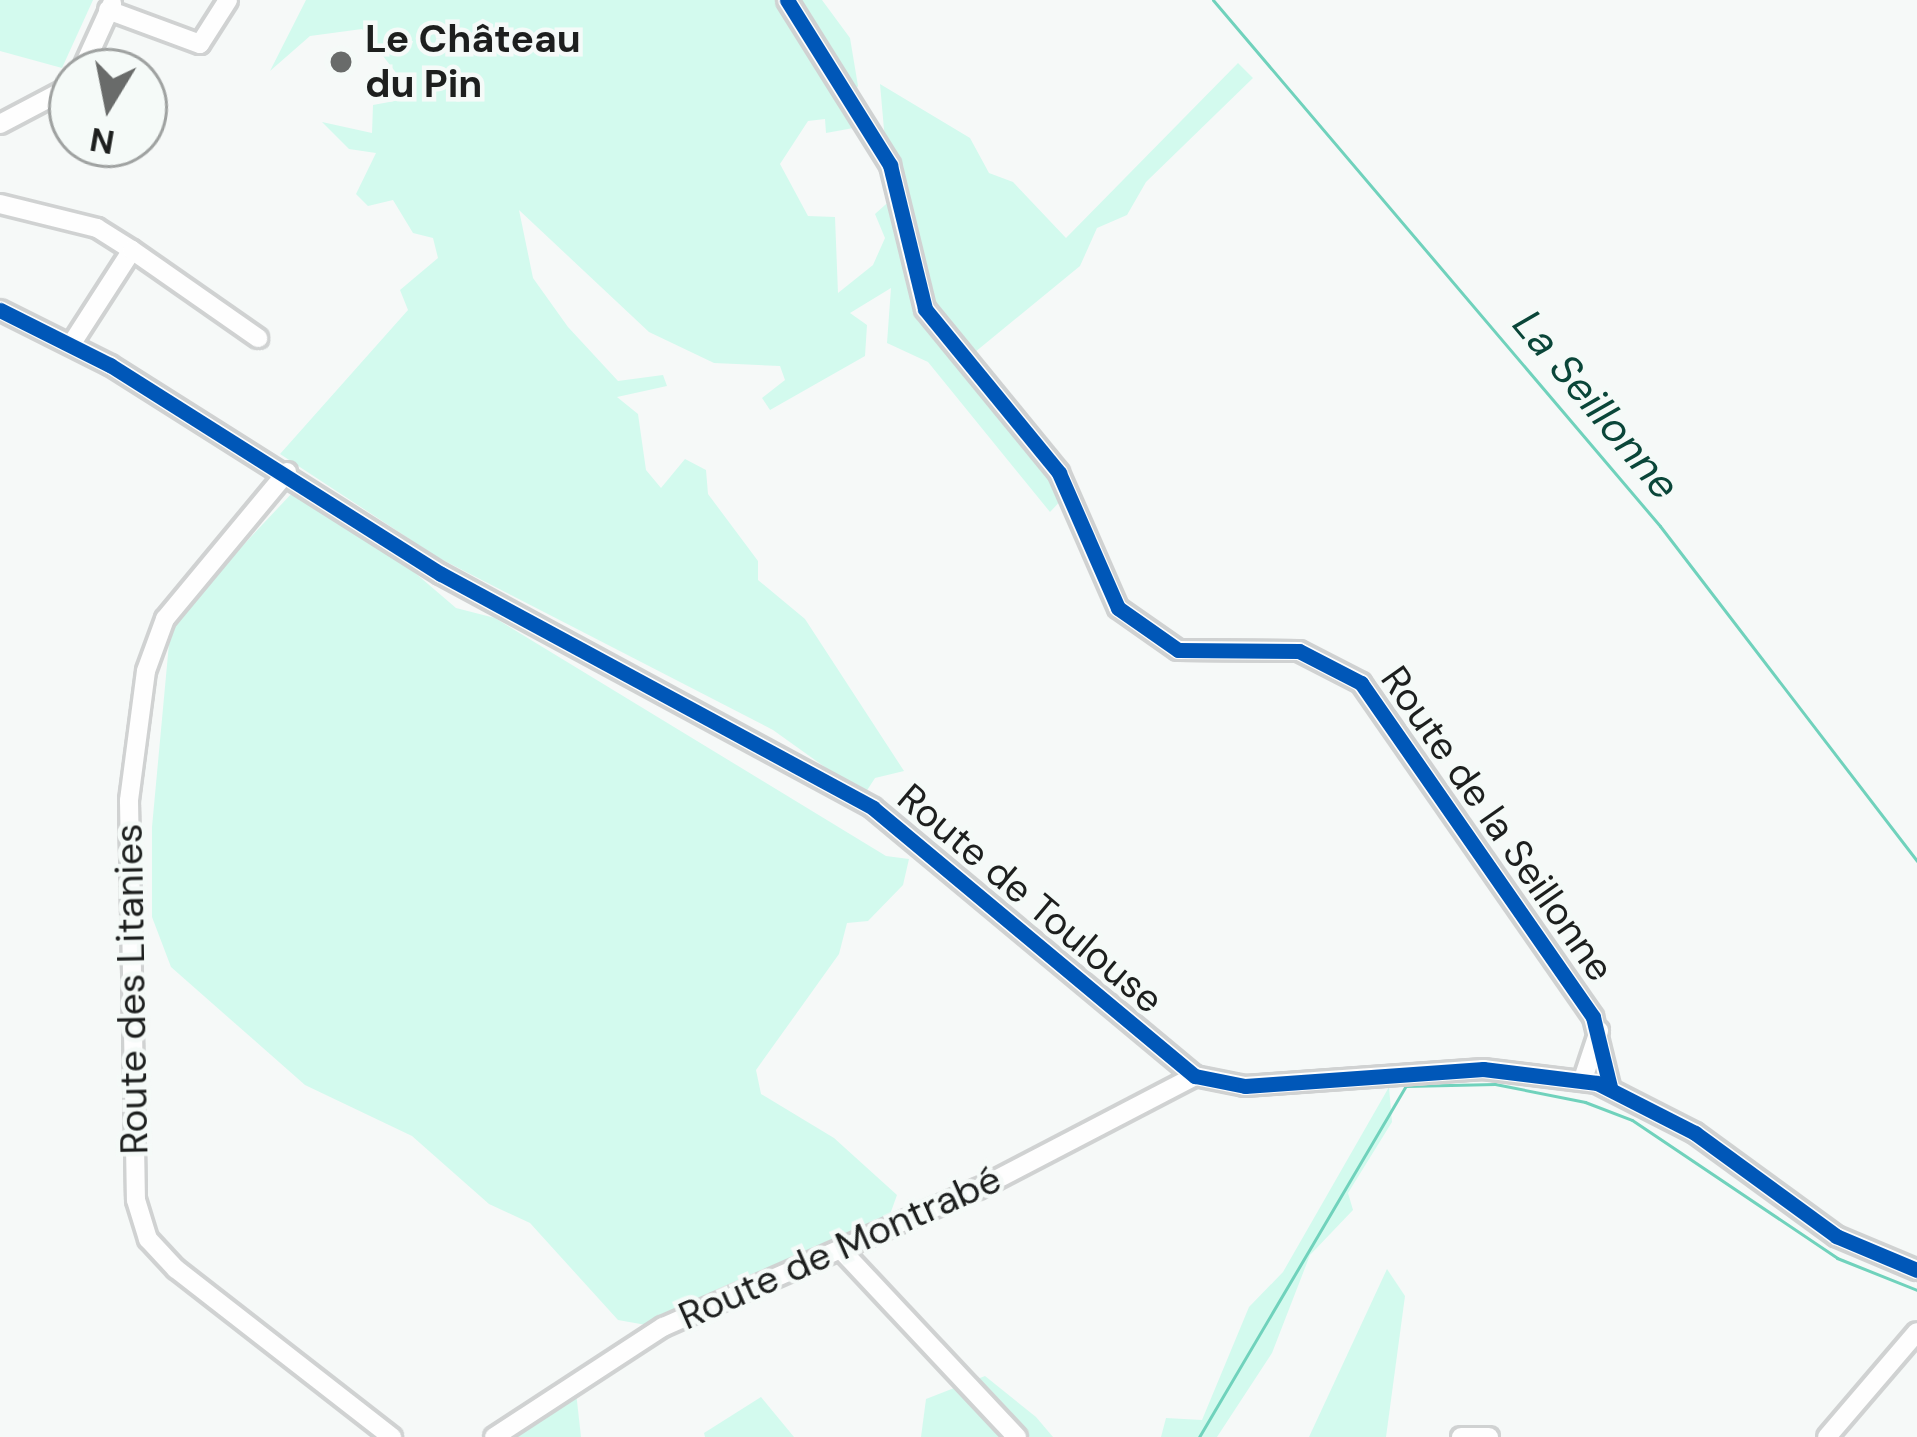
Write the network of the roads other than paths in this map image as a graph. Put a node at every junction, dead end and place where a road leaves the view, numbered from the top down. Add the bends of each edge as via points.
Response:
1 (229, 0) edge
2 (787, 0) edge
3 (112, 5) edge
4 (92, 48) edge
5 (48, 99) edge
6 (0, 124) edge
7 (0, 204) edge
8 (132, 250) junction
9 (0, 308) edge
10 (258, 338) dead end
11 (75, 339) junction
12 (287, 472) junction
13 (1599, 1031) junction
14 (1195, 1076) junction
15 (1583, 1079) junction
16 (1610, 1087) junction
17 (1807, 1211) junction
18 (844, 1253) junction
19 (1917, 1259) edge
20 (1917, 1270) edge
21 (1917, 1332) edge
22 (392, 1437) edge
23 (494, 1437) edge
24 (1017, 1437) edge
25 (1461, 1437) edge
26 (1489, 1437) edge
27 (1827, 1437) edge

1 - 3 street via 200,44
2 - 13 street, Route de la Seillonne via 890,165 925,309 1059,472 1118,608 1178,650 1299,651 1345,669
3 - 4 street
5 - 6 street
7 - 8 street via 97,228
8 - 10 street
8 - 11 street
9 - 11 street, Route de Toulouse
11 - 12 street, Route de Toulouse
12 - 14 street, Route de Toulouse via 441,574 558,628 898,825
12 - 22 street, Route des Litanies via 165,620 146,671 129,801 136,1200 148,1239 176,1269
13 - 15 street, Route de la Seillonne
13 - 16 street, Route de la Seillonne
14 - 15 street via 1245,1085 1483,1069
14 - 18 street, Route de Montrabé
15 - 16 street
16 - 17 street
17 - 19 street
17 - 20 street via 1857,1248
18 - 23 street, Route de Montrabé via 644,1338
18 - 24 street
21 - 27 street
25 - 26 street

